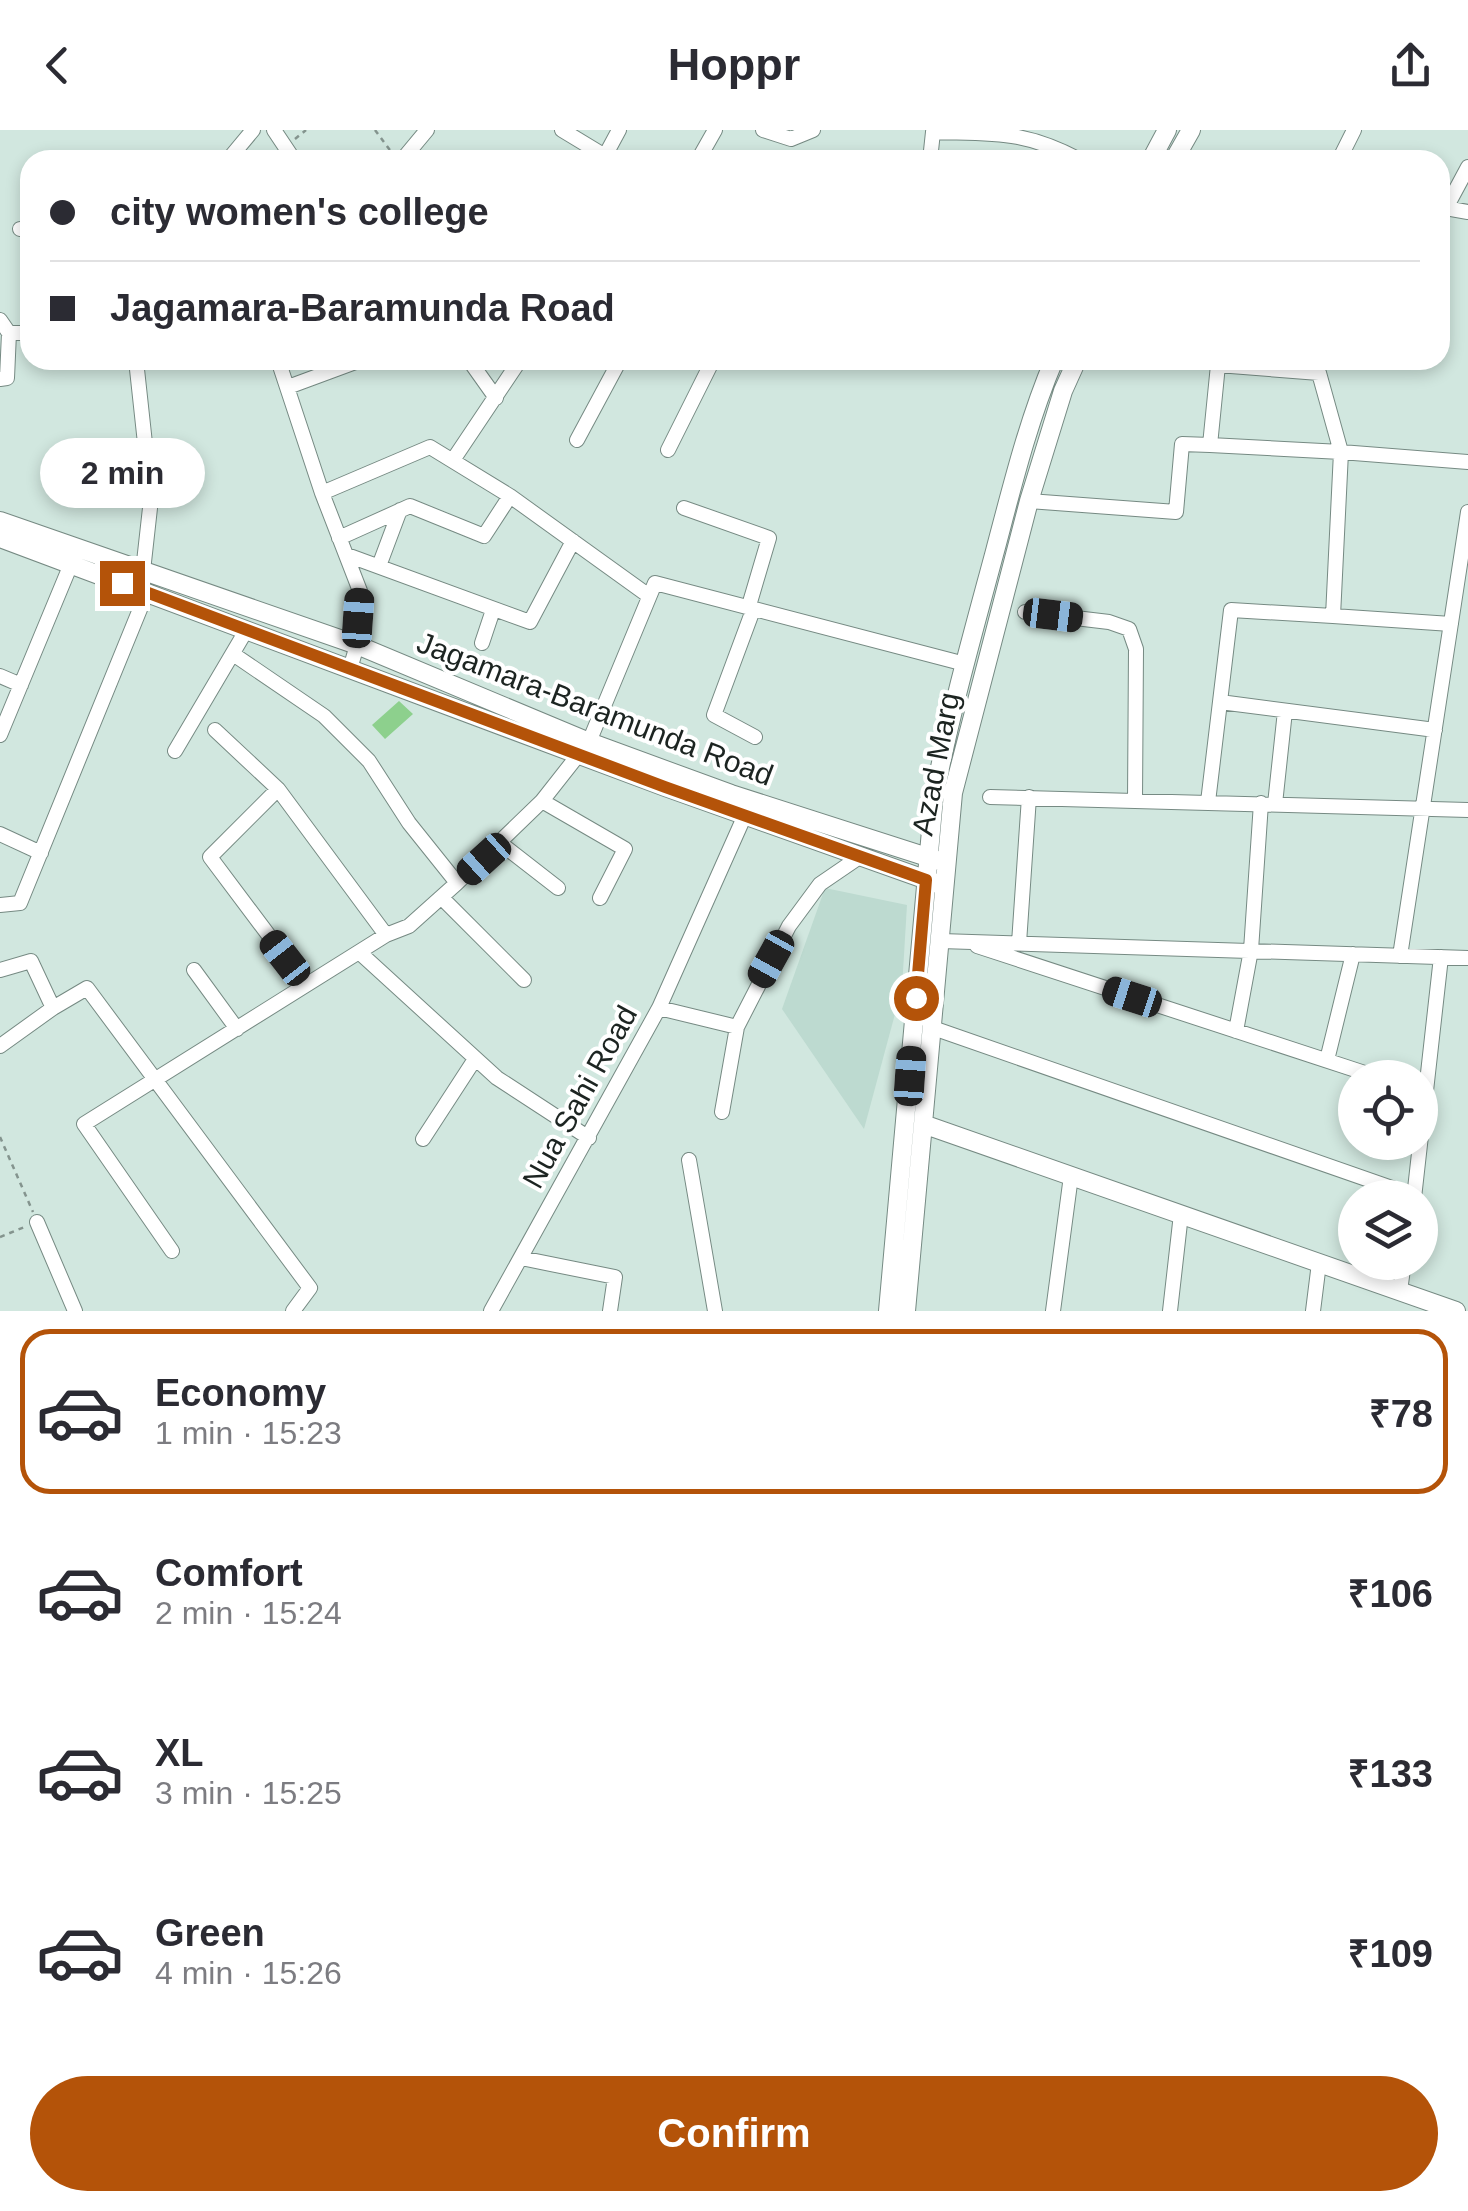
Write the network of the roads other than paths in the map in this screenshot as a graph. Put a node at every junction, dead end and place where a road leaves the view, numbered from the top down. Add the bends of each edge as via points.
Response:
1 (253, 130) edge
2 (427, 130) edge
3 (562, 130) edge
4 (763, 130) edge
5 (813, 130) edge
6 (236, 150) edge
7 (408, 150) edge
8 (595, 150) edge
9 (931, 150) edge
10 (1061, 150) edge
11 (1468, 167) edge
12 (1450, 197) edge
13 (5, 327) edge
14 (137, 370) edge
15 (282, 370) edge
16 (334, 370) edge
17 (475, 370) edge
18 (514, 370) edge
19 (615, 370) edge
20 (708, 370) edge
21 (1050, 370) edge
22 (1074, 370) edge
23 (1218, 370) edge
24 (1281, 370) edge
25 (0, 379) edge
26 (288, 387) junction
27 (496, 398) junction
28 (577, 440) dead end
29 (1210, 445) junction
30 (668, 450) dead end
31 (1341, 452) junction
32 (453, 460) junction
33 (1468, 462) edge
34 (322, 493) junction
35 (510, 496) junction
36 (1029, 501) junction
37 (684, 508) dead end
38 (400, 510) junction
39 (1468, 512) edge
40 (0, 521) edge
41 (0, 538) edge
42 (340, 538) junction
43 (573, 542) junction
44 (347, 555) junction
45 (72, 564) junction
46 (380, 566) junction
47 (143, 571) junction
48 (147, 592) junction
49 (650, 596) junction
50 (494, 610) junction
51 (751, 610) junction
52 (1025, 612) dead end
53 (1332, 616) junction
54 (1451, 624) junction
55 (247, 630) junction
56 (482, 643) dead end
57 (357, 645) junction
58 (233, 654) junction
59 (964, 664) junction
60 (350, 668) junction
61 (0, 676) edge
62 (21, 685) junction
63 (1220, 702) junction
64 (1285, 711) junction
65 (215, 730) dead end
66 (1435, 730) junction
67 (0, 735) edge
68 (755, 736) dead end
69 (584, 748) junction
70 (174, 751) dead end
71 (278, 789) junction
72 (990, 796) dead end
73 (1029, 797) junction
74 (1135, 800) junction
75 (542, 801) junction
76 (1208, 802) junction
77 (1268, 803) junction
78 (1423, 808) junction
79 (1468, 810) edge
80 (745, 815) junction
81 (0, 834) edge
82 (500, 843) junction
83 (41, 854) junction
84 (861, 856) junction
85 (937, 861) junction
86 (458, 883) junction
87 (935, 883) junction
88 (558, 888) dead end
89 (442, 898) junction
90 (600, 898) dead end
91 (0, 905) edge
92 (386, 935) junction
93 (950, 941) junction
94 (1019, 943) junction
95 (1251, 950) junction
96 (359, 952) junction
97 (1353, 954) junction
98 (1400, 956) junction
99 (1441, 957) junction
100 (1468, 958) edge
101 (0, 970) edge
102 (194, 970) dead end
103 (524, 980) dead end
104 (306, 985) junction
105 (54, 1008) junction
106 (660, 1008) junction
107 (737, 1027) junction
108 (932, 1028) junction
109 (237, 1029) junction
110 (1236, 1030) junction
111 (0, 1046) edge
112 (475, 1059) junction
113 (1327, 1060) junction
114 (1427, 1060) edge
115 (1338, 1064) edge
116 (156, 1079) junction
117 (722, 1112) dead end
118 (923, 1124) junction
119 (589, 1138) junction
120 (423, 1139) dead end
121 (689, 1160) dead end
122 (1070, 1176) junction
123 (1366, 1180) edge
124 (1181, 1214) junction
125 (38, 1222) road end
126 (172, 1251) dead end
127 (521, 1258) junction
128 (1319, 1263) junction
129 (1402, 1280) edge
130 (1400, 1291) junction
131 (75, 1311) edge
132 (293, 1311) edge
133 (491, 1311) edge
134 (610, 1311) edge
135 (715, 1311) edge
136 (888, 1311) edge
137 (906, 1311) edge
138 (1053, 1311) edge
139 (1170, 1311) edge
140 (1313, 1311) edge
141 (1456, 1311) edge

1 - 6 street
2 - 7 street
3 - 8 street
4 - 5 street via 791,139
9 - 10 street via 933,132 1011,131
11 - 12 street
13 - 25 street via 8,378
14 - 47 street via 151,499
15 - 26 street
16 - 26 street
17 - 27 street
18 - 27 street
19 - 28 street
20 - 30 street
21 - 59 street, Azad Marg
22 - 36 street, Azad Marg
23 - 29 street
24 - 31 street via 1319,373
26 - 34 street
27 - 32 street
29 - 31 street
29 - 36 street via 1182,444 1176,512
31 - 33 street
31 - 53 street
32 - 34 street via 430,447
32 - 35 street
34 - 42 street
35 - 38 street via 484,536 410,506
35 - 43 street
36 - 85 street, Azad Marg
37 - 51 street via 769,538
38 - 42 street
38 - 46 street
39 - 54 street
40 - 47 street, Jagamara-Baramunda Road
41 - 45 street, Jagamara-Baramunda Road
42 - 44 street
43 - 49 street
43 - 50 street via 530,622
44 - 46 street
44 - 57 street via 360,591
45 - 48 street, Jagamara-Baramunda Road
45 - 62 street
46 - 50 street
47 - 57 street, Jagamara-Baramunda Road
48 - 55 street, Jagamara-Baramunda Road
48 - 83 street
49 - 51 street via 655,584
49 - 69 street
50 - 56 street
51 - 59 street
51 - 68 street via 714,715
52 - 74 street via 1129,629 1136,649
53 - 54 street
53 - 63 street via 1231,610
54 - 66 street
55 - 58 street
55 - 60 street, Jagamara-Baramunda Road
57 - 60 street
57 - 69 street, Jagamara-Baramunda Road
58 - 70 street
58 - 86 street via 324,716 358,750
59 - 85 street, Azad Marg via 944,745
60 - 69 street, Jagamara-Baramunda Road
61 - 62 street
62 - 67 street
63 - 64 street
63 - 76 street
64 - 66 street
64 - 77 street
65 - 71 street
66 - 78 street
69 - 75 street
69 - 80 street, Jagamara-Baramunda Road
69 - 85 street, Jagamara-Baramunda Road
71 - 92 street
71 - 104 street via 210,858
72 - 73 street
73 - 74 street
73 - 94 street
74 - 76 street
75 - 82 street
75 - 90 street via 625,849
76 - 77 street
77 - 78 street
77 - 95 street
78 - 79 street
78 - 98 street
80 - 84 street, Jagamara-Baramunda Road
80 - 106 street
81 - 83 street
82 - 86 street
82 - 88 street
83 - 91 street via 20,904
84 - 87 street, Jagamara-Baramunda Road
84 - 107 street via 820,884 789,926
85 - 87 street, Azad Marg
86 - 89 street
87 - 93 street, Azad Marg
87 - 136 street, Azad Marg
89 - 92 street via 409,926
89 - 103 street
92 - 96 street
93 - 94 street
93 - 108 street, Azad Marg
93 - 110 street
94 - 95 street
95 - 97 street
95 - 110 street
96 - 104 street
96 - 112 street
97 - 98 street
97 - 113 street
98 - 99 street
99 - 100 street
99 - 114 street
101 - 105 street via 31,960
102 - 109 street
104 - 109 street
105 - 111 street
105 - 116 street via 87,988
106 - 107 street, Nua Sahi Road
106 - 119 street, Nua Sahi Road
107 - 117 street
108 - 118 street, Azad Marg
108 - 123 street
109 - 116 street
110 - 113 street
112 - 119 street
112 - 120 street
113 - 115 street
116 - 126 street via 84,1124
116 - 132 street via 310,1288
118 - 122 street
118 - 137 street, Azad Marg
119 - 127 street, Nua Sahi Road
121 - 135 street
122 - 124 street
122 - 138 street
124 - 128 street
124 - 139 street
125 - 131 street
127 - 133 street, Nua Sahi Road
127 - 134 street via 616,1277
128 - 130 street
128 - 140 street
129 - 130 street
130 - 141 street

